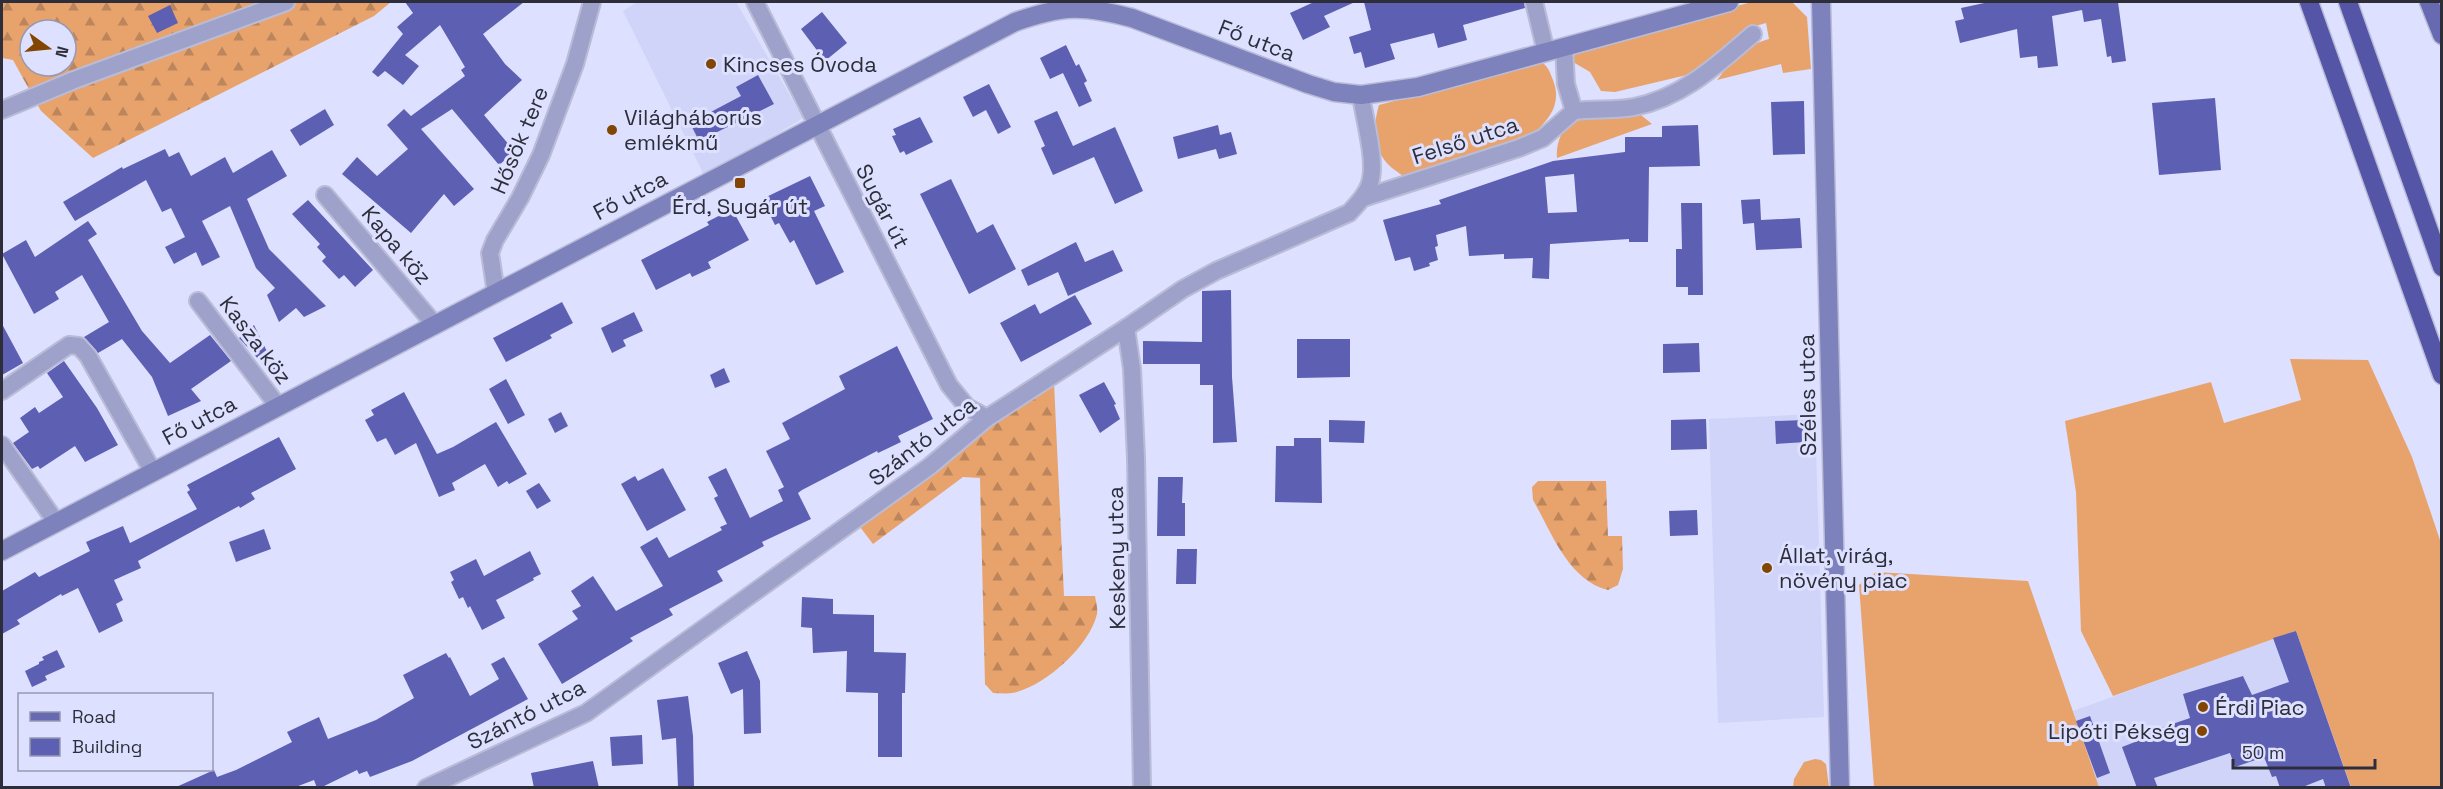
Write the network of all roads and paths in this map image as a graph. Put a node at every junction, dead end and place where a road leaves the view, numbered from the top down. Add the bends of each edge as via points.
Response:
1 (286, 2) edge
2 (592, 2) edge
3 (754, 2) edge
4 (1534, 2) edge
5 (1729, 2) edge
6 (1821, 2) edge
7 (2309, 2) edge
8 (2348, 2) edge
9 (2429, 2) edge
10 (1040, 8) edge
11 (1753, 34) dead end
12 (2442, 35) edge
13 (1564, 47) junction
14 (1546, 52) junction
15 (1360, 95) junction
16 (2, 110) edge
17 (1574, 111) junction
18 (816, 124) junction
19 (325, 195) dead end
20 (1363, 198) junction
21 (2442, 267) edge
22 (496, 293) junction
23 (198, 301) dead end
24 (435, 325) junction
25 (1126, 328) junction
26 (2442, 375) edge
27 (2, 391) edge
28 (278, 406) junction
29 (987, 418) junction
30 (2, 445) edge
31 (153, 472) junction
32 (56, 522) junction
33 (2, 551) edge
34 (426, 788) edge
35 (1142, 788) edge
36 (1840, 788) edge

1 - 16 street
2 - 22 street, Hősök tere via 575,64 541,155 490,253
3 - 18 street, Sugár út
4 - 14 street
5 - 13 street
6 - 36 street, Széles utca
7 - 26 highway
8 - 21 highway
9 - 12 main road
10 - 15 street, Fő utca via 1074,7 1132,18 1308,84
10 - 18 street, Fő utca
11 - 17 street via 1694,82 1663,98 1634,108
13 - 14 street
13 - 17 street via 1566,84
14 - 15 street, Fő utca via 1418,87
15 - 20 street via 1372,169
17 - 20 street, Felső utca via 1543,138 1519,148
18 - 22 street, Fő utca
18 - 29 street, Sugár út via 949,385 967,407
19 - 24 street, Kapa köz
20 - 25 street, Szántó utca via 1349,213 1183,289
22 - 24 street, Fő utca
23 - 28 street, Kasza köz
24 - 28 street, Fő utca
25 - 29 street, Szántó utca
25 - 35 street, Keskeny utca via 1136,458
27 - 31 street via 69,345 79,346
28 - 31 street, Fő utca
29 - 34 street, Szántó utca via 930,466 586,713
30 - 32 street
31 - 32 street, Fő utca
32 - 33 street, Fő utca

